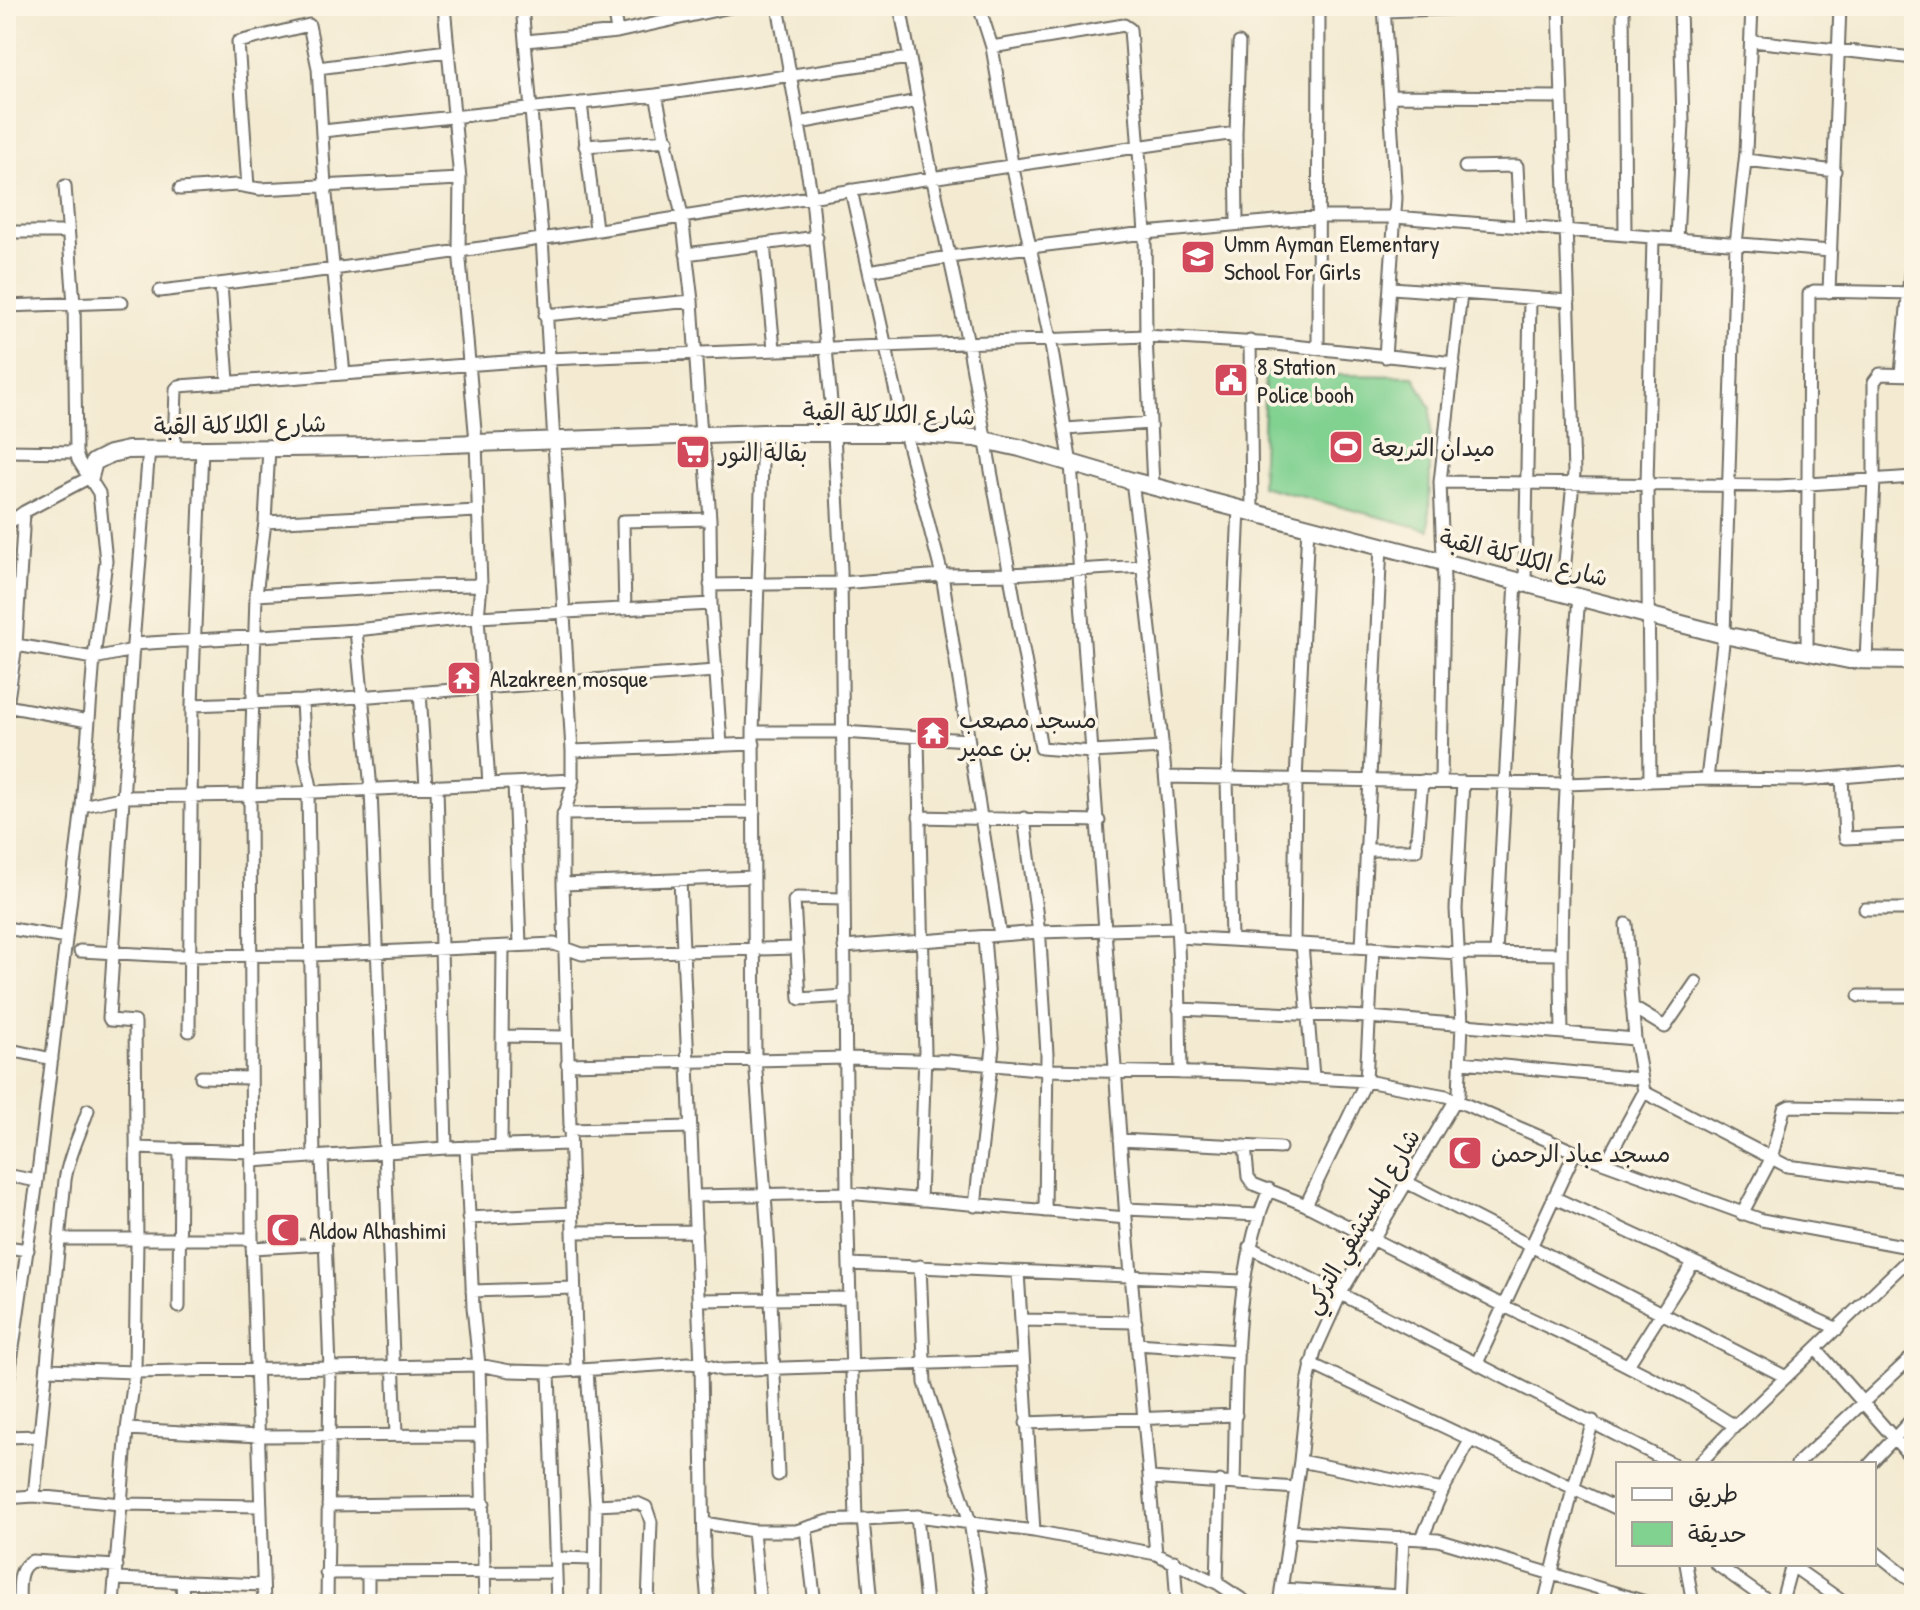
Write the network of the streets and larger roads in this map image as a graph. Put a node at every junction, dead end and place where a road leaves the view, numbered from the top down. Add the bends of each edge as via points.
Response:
1 (444, 6) edge
2 (522, 6) edge
3 (613, 6) edge
4 (735, 6) edge
5 (778, 6) edge
6 (900, 6) edge
7 (979, 6) edge
8 (1319, 6) edge
9 (1524, 6) edge
10 (1559, 6) edge
11 (1623, 6) edge
12 (1680, 6) edge
13 (1752, 6) edge
14 (1840, 6) edge
15 (1385, 8) edge
16 (617, 32) junction
17 (526, 41) junction
18 (1752, 41) junction
19 (1239, 43) dead end
20 (992, 47) junction
21 (1840, 49) junction
22 (447, 51) junction
23 (909, 58) junction
24 (1914, 58) edge
25 (318, 68) junction
26 (790, 75) junction
27 (656, 95) junction
28 (1390, 96) junction
29 (1560, 97) junction
30 (918, 101) junction
31 (581, 103) junction
32 (530, 109) junction
33 (455, 116) junction
34 (799, 123) junction
35 (323, 131) junction
36 (1236, 133) junction
37 (668, 140) junction
38 (585, 146) junction
39 (1140, 146) junction
40 (1746, 160) junction
41 (1012, 164) junction
42 (1465, 167) dead end
43 (1835, 171) junction
44 (932, 176) junction
45 (460, 179) junction
46 (325, 185) junction
47 (65, 186) dead end
48 (248, 187) junction
49 (180, 189) dead end
50 (851, 190) junction
51 (812, 198) junction
52 (682, 216) junction
53 (1319, 217) junction
54 (1395, 217) junction
55 (1237, 224) junction
56 (1520, 225) junction
57 (596, 229) junction
58 (1567, 229) junction
59 (6, 232) edge
60 (68, 232) junction
61 (1914, 232) edge
62 (1145, 233) junction
63 (1625, 234) junction
64 (542, 237) junction
65 (817, 237) junction
66 (1653, 238) junction
67 (1677, 239) junction
68 (764, 244) junction
69 (1736, 244) junction
70 (1030, 247) junction
71 (459, 249) junction
72 (1831, 251) junction
73 (686, 254) junction
74 (949, 257) junction
75 (335, 269) junction
76 (869, 271) junction
77 (221, 284) junction
78 (1392, 288) junction
79 (160, 291) dead end
80 (1829, 292) junction
81 (1461, 293) junction
82 (1911, 293) edge
83 (1530, 299) junction
84 (692, 301) junction
85 (1569, 301) junction
86 (122, 302) dead end
87 (74, 304) junction
88 (6, 306) edge
89 (545, 315) junction
90 (1146, 336) junction
91 (1050, 339) junction
92 (1250, 341) junction
93 (968, 343) junction
94 (886, 347) junction
95 (1318, 348) junction
96 (774, 349) junction
97 (828, 350) junction
98 (696, 353) junction
99 (1385, 357) junction
100 (547, 359) junction
101 (470, 363) junction
102 (1454, 363) junction
103 (344, 374) junction
104 (1901, 374) junction
105 (1914, 375) edge
106 (228, 381) junction
107 (1150, 423) junction
108 (1066, 429) junction
109 (763, 433) junction
110 (905, 433) junction
111 (834, 434) junction
112 (701, 436) junction
113 (554, 439) junction
114 (985, 440) junction
115 (476, 442) junction
116 (202, 448) junction
117 (269, 448) junction
118 (149, 449) junction
119 (174, 449) junction
120 (6, 451) edge
121 (76, 452) junction
122 (1071, 464) junction
123 (90, 477) junction
124 (1914, 477) edge
125 (1874, 479) junction
126 (1132, 481) junction
127 (1440, 482) junction
128 (1574, 482) junction
129 (1528, 483) junction
130 (1647, 484) junction
131 (1728, 485) junction
132 (1809, 485) junction
133 (1153, 486) junction
134 (1246, 510) junction
135 (477, 511) junction
136 (24, 512) junction
137 (710, 519) junction
138 (265, 522) junction
139 (6, 525) edge
140 (1308, 525) junction
141 (1381, 545) junction
142 (1443, 562) junction
143 (1143, 566) junction
144 (1078, 570) junction
145 (1011, 574) junction
146 (942, 575) junction
147 (1521, 581) junction
148 (841, 583) junction
149 (481, 585) junction
150 (710, 585) junction
151 (757, 585) junction
152 (1570, 593) junction
153 (256, 595) junction
154 (711, 604) junction
155 (625, 610) junction
156 (565, 611) junction
157 (1648, 615) junction
158 (478, 617) junction
159 (356, 630) junction
160 (1724, 635) junction
161 (255, 637) junction
162 (194, 642) junction
163 (16, 645) junction
164 (133, 647) junction
165 (1807, 653) junction
166 (94, 658) junction
167 (1866, 661) junction
168 (1914, 661) edge
169 (715, 671) junction
170 (568, 683) junction
171 (483, 688) junction
172 (420, 692) junction
173 (363, 696) junction
174 (302, 701) junction
175 (251, 703) junction
176 (192, 705) junction
177 (6, 706) edge
178 (6, 713) edge
179 (88, 721) junction
180 (842, 732) junction
181 (754, 738) junction
182 (918, 738) junction
183 (968, 740) junction
184 (721, 745) junction
185 (1163, 748) junction
186 (572, 751) junction
187 (1092, 752) junction
188 (1914, 771) edge
189 (1166, 777) junction
190 (1842, 777) junction
191 (1227, 779) junction
192 (1707, 779) junction
193 (573, 780) junction
194 (1369, 780) junction
195 (1650, 780) junction
196 (1296, 781) junction
197 (1422, 781) junction
198 (1441, 781) junction
199 (1463, 782) junction
200 (514, 783) junction
201 (1506, 783) junction
202 (489, 784) junction
203 (1565, 784) junction
204 (432, 786) junction
205 (371, 789) junction
206 (310, 792) junction
207 (250, 795) junction
208 (192, 796) junction
209 (125, 797) junction
210 (82, 806) junction
211 (754, 812) junction
212 (563, 814) junction
213 (919, 817) junction
214 (981, 817) junction
215 (1024, 818) junction
216 (1099, 821) junction
217 (1914, 835) edge
218 (1366, 850) junction
219 (754, 877) junction
220 (680, 880) junction
221 (563, 884) junction
222 (844, 899) junction
223 (1865, 909) dead end
224 (1914, 909) edge
225 (1626, 924) dead end
226 (6, 928) edge
227 (1106, 930) junction
228 (1039, 932) junction
229 (1177, 932) junction
230 (1000, 935) junction
231 (984, 937) junction
232 (66, 938) junction
233 (1231, 939) junction
234 (922, 943) junction
235 (1298, 944) junction
236 (520, 945) junction
237 (564, 945) junction
238 (503, 947) junction
239 (844, 947) junction
240 (795, 948) junction
241 (1367, 948) junction
242 (753, 949) junction
243 (442, 950) junction
244 (80, 951) dead end
245 (683, 951) junction
246 (113, 953) junction
247 (379, 953) junction
248 (1458, 953) junction
249 (1496, 953) junction
250 (1560, 954) junction
251 (250, 955) junction
252 (312, 955) junction
253 (189, 956) junction
254 (1696, 982) dead end
255 (845, 996) junction
256 (1859, 996) dead end
257 (1914, 996) edge
258 (1632, 1007) junction
259 (1179, 1009) junction
260 (1308, 1014) junction
261 (1369, 1017) junction
262 (1462, 1024) junction
263 (189, 1031) dead end
264 (1562, 1031) junction
265 (502, 1036) junction
266 (566, 1037) junction
267 (1635, 1039) junction
268 (6, 1049) edge
269 (755, 1058) junction
270 (847, 1058) junction
271 (52, 1059) junction
272 (688, 1061) junction
273 (925, 1061) junction
274 (1462, 1062) junction
275 (567, 1064) junction
276 (991, 1065) junction
277 (1048, 1070) junction
278 (1115, 1072) junction
279 (1181, 1073) junction
280 (201, 1077) dead end
281 (1313, 1077) junction
282 (251, 1078) junction
283 (1641, 1079) junction
284 (1366, 1081) junction
285 (1644, 1092) junction
286 (1456, 1102) junction
287 (1914, 1108) edge
288 (88, 1110) dead end
289 (691, 1127) junction
290 (569, 1130) junction
291 (1120, 1140) junction
292 (569, 1144) junction
293 (501, 1145) junction
294 (1245, 1146) junction
295 (466, 1147) junction
296 (136, 1148) junction
297 (446, 1148) junction
298 (1280, 1148) dead end
299 (180, 1149) junction
300 (385, 1152) junction
301 (1575, 1152) junction
302 (252, 1156) junction
303 (318, 1157) junction
304 (1771, 1159) junction
305 (1606, 1162) junction
306 (6, 1175) edge
307 (37, 1181) junction
308 (1914, 1182) edge
309 (1408, 1183) junction
310 (1269, 1189) junction
311 (847, 1193) junction
312 (766, 1195) junction
313 (695, 1196) junction
314 (1553, 1197) junction
315 (920, 1200) junction
316 (1306, 1205) junction
317 (975, 1206) junction
318 (1045, 1211) junction
319 (572, 1213) junction
320 (1126, 1214) junction
321 (1742, 1214) junction
322 (1259, 1215) junction
323 (468, 1218) junction
324 (696, 1231) junction
325 (573, 1232) junction
326 (61, 1239) junction
327 (178, 1240) junction
328 (1372, 1240) junction
329 (137, 1241) junction
330 (252, 1244) junction
331 (325, 1244) junction
332 (1530, 1246) junction
333 (6, 1247) edge
334 (1249, 1247) junction
335 (28, 1250) junction
336 (1914, 1251) edge
337 (1693, 1263) junction
338 (849, 1264) junction
339 (920, 1266) junction
340 (1018, 1272) junction
341 (1132, 1277) junction
342 (1242, 1281) junction
343 (574, 1288) junction
344 (472, 1291) junction
345 (1341, 1293) junction
346 (850, 1298) junction
347 (771, 1299) junction
348 (699, 1300) junction
349 (1504, 1306) junction
350 (179, 1307) dead end
351 (1660, 1312) junction
352 (1021, 1320) junction
353 (1136, 1322) junction
354 (1838, 1329) junction
355 (1137, 1344) junction
356 (1816, 1349) junction
357 (1238, 1351) junction
358 (1914, 1355) edge
359 (1023, 1360) junction
360 (922, 1363) junction
361 (1477, 1363) junction
362 (701, 1364) junction
363 (1311, 1364) junction
364 (9, 1365) edge
365 (479, 1365) junction
366 (1628, 1365) junction
367 (852, 1366) junction
368 (393, 1368) junction
369 (47, 1369) junction
370 (330, 1369) junction
371 (772, 1369) junction
372 (256, 1370) junction
373 (582, 1370) junction
374 (135, 1372) junction
375 (549, 1372) junction
376 (1786, 1377) junction
377 (6, 1396) edge
378 (1864, 1401) junction
379 (1236, 1415) junction
380 (1914, 1417) edge
381 (1145, 1418) junction
382 (1593, 1421) junction
383 (1026, 1423) junction
384 (1735, 1426) junction
385 (127, 1429) junction
386 (396, 1434) junction
387 (481, 1435) junction
388 (39, 1436) junction
389 (259, 1436) junction
390 (6, 1437) edge
391 (328, 1437) junction
392 (1895, 1437) junction
393 (1471, 1439) junction
394 (1300, 1461) junction
395 (1707, 1461) edge
396 (1914, 1461) edge
397 (1669, 1462) edge
398 (1799, 1462) edge
399 (1872, 1462) edge
400 (778, 1475) dead end
401 (1151, 1478) junction
402 (1220, 1481) junction
403 (1234, 1482) junction
404 (1296, 1488) junction
405 (1573, 1489) junction
406 (1443, 1490) junction
407 (34, 1496) junction
408 (6, 1498) edge
409 (484, 1503) junction
410 (121, 1504) junction
411 (328, 1505) junction
412 (596, 1505) junction
413 (261, 1506) junction
414 (1616, 1508) edge
415 (917, 1516) junction
416 (860, 1519) junction
417 (970, 1522) junction
418 (704, 1523) junction
419 (806, 1529) junction
420 (753, 1531) junction
421 (1034, 1531) junction
422 (1290, 1531) junction
423 (1403, 1537) junction
424 (1422, 1538) junction
425 (1876, 1553) edge
426 (1156, 1554) junction
427 (556, 1558) junction
428 (594, 1559) junction
429 (1174, 1561) junction
430 (117, 1566) junction
431 (1686, 1566) edge
432 (1719, 1566) edge
433 (1791, 1566) edge
434 (1795, 1566) edge
435 (484, 1572) junction
436 (556, 1572) junction
437 (326, 1573) junction
438 (368, 1574) junction
439 (1551, 1575) junction
440 (116, 1579) junction
441 (182, 1582) junction
442 (1217, 1583) junction
443 (1914, 1583) edge
444 (263, 1585) junction
445 (1281, 1589) junction
446 (1400, 1600) edge
447 (19, 1604) edge
448 (113, 1604) edge
449 (183, 1604) edge
450 (264, 1604) edge
451 (327, 1604) edge
452 (368, 1604) edge
453 (485, 1604) edge
454 (557, 1604) edge
455 (595, 1604) edge
456 (648, 1604) edge
457 (708, 1604) edge
458 (760, 1604) edge
459 (815, 1604) edge
460 (871, 1604) edge
461 (926, 1604) edge
462 (983, 1604) edge
463 (1177, 1604) edge
464 (1249, 1604) edge
465 (1279, 1604) edge
466 (1544, 1604) edge
467 (1652, 1604) edge
468 (1693, 1604) edge
469 (1772, 1604) edge
470 (1781, 1604) edge
471 (1846, 1604) edge

1 - 22 street
2 - 17 street
3 - 16 street
4 - 16 street
5 - 26 street
6 - 23 street
7 - 20 street
8 - 53 street
9 - 15 street
10 - 29 street
11 - 63 street
12 - 67 street via 1683,123
13 - 18 street
14 - 21 street
15 - 28 street
16 - 17 street
17 - 32 street
18 - 21 street
18 - 40 street
19 - 36 street
20 - 39 street via 1126,26
20 - 41 street
21 - 24 street
21 - 43 street
22 - 25 street
22 - 33 street
23 - 26 street
23 - 30 street
25 - 35 street
25 - 48 street via 309,25 238,42
26 - 27 street
26 - 34 street
27 - 31 street
27 - 37 street
28 - 29 street
28 - 54 street
29 - 58 street
30 - 34 street
30 - 44 street
31 - 32 street
31 - 38 street
32 - 33 street
32 - 64 street
33 - 35 street
33 - 45 street
34 - 51 street
35 - 46 street
36 - 39 street
36 - 55 street
37 - 38 street
37 - 52 street
38 - 57 street
39 - 41 street
39 - 62 street
40 - 43 street
40 - 69 street
41 - 44 street
41 - 70 street
42 - 56 street via 1517,166
43 - 72 street
44 - 50 street
44 - 74 street
45 - 46 street
45 - 71 street
46 - 48 street
46 - 75 street
47 - 60 street
48 - 49 street
50 - 51 street
50 - 76 street
51 - 52 street
51 - 65 street
52 - 57 street
52 - 73 street
53 - 54 street
53 - 55 street
53 - 95 street
54 - 56 street
54 - 78 street
55 - 62 street
56 - 58 street
57 - 64 street
58 - 63 street
58 - 85 street
59 - 60 street
60 - 87 street
61 - 82 street
62 - 70 street
62 - 90 street
63 - 66 street
64 - 71 street
64 - 89 street
65 - 68 street
65 - 97 street
66 - 67 street
66 - 130 street
67 - 69 street
68 - 73 street
68 - 96 street
69 - 72 street
69 - 131 street
70 - 74 street
70 - 91 street
71 - 75 street
71 - 101 street
72 - 80 street
73 - 84 street
74 - 76 street
74 - 93 street
75 - 77 street
75 - 103 street
76 - 94 street
77 - 79 street
77 - 106 street
78 - 81 street
78 - 99 street
80 - 82 street
80 - 132 street via 1809,294
81 - 83 street
81 - 102 street
82 - 104 street
83 - 85 street
83 - 129 street
84 - 89 street
84 - 98 street
85 - 128 street
86 - 87 street
87 - 88 street
87 - 121 street
89 - 100 street
90 - 91 street
90 - 92 street
90 - 107 street
91 - 93 street
91 - 108 street
92 - 95 street
92 - 134 street
93 - 94 street
93 - 114 street
94 - 97 street
94 - 110 street
95 - 99 street
96 - 97 street
96 - 98 street
97 - 111 street
98 - 100 street
98 - 112 street
99 - 102 street
100 - 101 street
100 - 113 street
101 - 103 street
101 - 115 street
102 - 127 street
103 - 106 street
104 - 105 street
104 - 125 street via 1880,374 1874,382
106 - 119 street via 176,389
107 - 108 street
107 - 133 street
108 - 122 street
109 - 111 street, شارع الكلاكلة القبة
109 - 112 street, شارع الكلاكلة القبة
109 - 151 street
110 - 111 street, شارع الكلاكلة القبة
110 - 114 street, شارع الكلاكلة القبة
110 - 146 street
111 - 148 street
112 - 113 street, شارع الكلاكلة القبة
112 - 137 street
113 - 115 street, شارع الكلاكلة القبة
113 - 156 street
114 - 122 street, شارع الكلاكلة القبة
114 - 145 street
115 - 117 street, شارع الكلاكلة القبة
115 - 135 street
116 - 117 street, شارع الكلاكلة القبة
116 - 119 street, شارع الكلاكلة القبة
116 - 162 street
117 - 138 street
118 - 119 street, شارع الكلاكلة القبة
118 - 123 street, شارع الكلاكلة القبة via 105,456 94,462
118 - 164 street
120 - 121 street
121 - 123 street
122 - 126 street, شارع الكلاكلة القبة
122 - 144 street
123 - 136 street, شارع الكلاكلة القبة
123 - 166 street via 99,493 106,554
124 - 125 street
125 - 132 street
125 - 167 street
126 - 133 street, شارع الكلاكلة القبة
126 - 143 street
127 - 129 street
127 - 142 street
128 - 129 street
128 - 130 street
128 - 152 street
129 - 147 street
130 - 131 street
130 - 157 street
131 - 132 street
131 - 160 street
132 - 165 street
133 - 134 street, شارع الكلاكلة القبة
134 - 140 street, شارع الكلاكلة القبة
134 - 191 street
135 - 138 street
135 - 149 street
136 - 139 street, شارع الكلاكلة القبة
136 - 163 street
137 - 150 street
137 - 155 street via 623,521
138 - 153 street
140 - 141 street, شارع الكلاكلة القبة
140 - 196 street
141 - 142 street, شارع الكلاكلة القبة
141 - 194 street
142 - 147 street, شارع الكلاكلة القبة
142 - 198 street
143 - 144 street
143 - 185 street
144 - 145 street
144 - 187 street
145 - 146 street
145 - 187 street via 1041,748
146 - 148 street
146 - 183 street
147 - 152 street, شارع الكلاكلة القبة
147 - 201 street
148 - 151 street
148 - 180 street
149 - 153 street
149 - 158 street
150 - 151 street
150 - 154 street
151 - 181 street
152 - 157 street, شارع الكلاكلة القبة
152 - 203 street
153 - 161 street
154 - 155 street
154 - 169 street
155 - 156 street
156 - 158 street
156 - 170 street
157 - 160 street, شارع الكلاكلة القبة
157 - 195 street
158 - 159 street
158 - 171 street
159 - 161 street
159 - 173 street
160 - 165 street, شارع الكلاكلة القبة
160 - 192 street
161 - 162 street
161 - 175 street
162 - 164 street
162 - 176 street
163 - 166 street
163 - 177 street
164 - 166 street
164 - 209 street
165 - 167 street, شارع الكلاكلة القبة
166 - 179 street
167 - 168 street, شارع الكلاكلة القبة
169 - 170 street
169 - 184 street
170 - 171 street
170 - 186 street
171 - 172 street
171 - 202 street
172 - 173 street
172 - 204 street
173 - 174 street
173 - 205 street
174 - 175 street
174 - 206 street
175 - 176 street
175 - 207 street
176 - 208 street
177 - 178 street
177 - 179 street
179 - 210 street
180 - 181 street
180 - 182 street
180 - 222 street
181 - 184 street
181 - 211 street
182 - 183 street
182 - 213 street
183 - 214 street
184 - 186 street
185 - 187 street
185 - 189 street
186 - 193 street
187 - 216 street
188 - 190 street
189 - 191 street
189 - 229 street
190 - 192 street
190 - 217 street via 1845,838
191 - 196 street
191 - 233 street
192 - 195 street
193 - 200 street
193 - 212 street
194 - 196 street
194 - 197 street
194 - 218 street
195 - 203 street
196 - 235 street
197 - 198 street
197 - 218 street via 1416,850
198 - 199 street
199 - 201 street
199 - 248 street
200 - 202 street
200 - 236 street
201 - 203 street
201 - 249 street
202 - 204 street
203 - 250 street
204 - 205 street
204 - 243 street
205 - 206 street
205 - 247 street
206 - 207 street
206 - 252 street
207 - 208 street
207 - 251 street
208 - 209 street
208 - 253 street
209 - 210 street
209 - 246 street
210 - 232 street
211 - 212 street
211 - 219 street
212 - 221 street
213 - 214 street
213 - 234 street
214 - 215 street
214 - 230 street
215 - 216 street
215 - 228 street
216 - 227 street
218 - 241 street
219 - 220 street
219 - 242 street
220 - 221 street
220 - 245 street
221 - 237 street
222 - 239 street
222 - 240 street via 795,899
223 - 224 street
225 - 258 street
226 - 232 street
227 - 228 street
227 - 229 street
227 - 278 street
228 - 230 street
228 - 277 street
229 - 233 street
229 - 259 street
230 - 231 street
231 - 234 street
231 - 276 street via 994,1038
232 - 271 street
233 - 235 street
234 - 239 street
234 - 273 street
235 - 241 street
235 - 260 street
236 - 237 street
236 - 238 street
237 - 245 street via 582,954
237 - 266 street
238 - 243 street
238 - 265 street
239 - 255 street
240 - 242 street
240 - 255 street via 800,999
241 - 248 street
241 - 261 street
242 - 245 street
242 - 269 street
243 - 247 street
243 - 297 street
244 - 246 street
245 - 272 street
246 - 253 street
246 - 296 street via 109,1019 135,1023
247 - 252 street
247 - 300 street
248 - 249 street
248 - 262 street
249 - 250 street
250 - 264 street
251 - 252 street
251 - 253 street
251 - 282 street
252 - 303 street
253 - 263 street
254 - 258 street via 1665,1027
255 - 270 street
256 - 257 street
258 - 267 street
259 - 260 street
259 - 279 street
260 - 261 street
260 - 281 street
261 - 262 street
261 - 284 street
262 - 264 street
262 - 274 street
264 - 267 street
265 - 266 street
265 - 293 street
266 - 275 street
267 - 283 street
268 - 271 street
269 - 270 street
269 - 272 street
269 - 312 street
270 - 273 street
270 - 311 street
271 - 307 street
272 - 275 street
272 - 289 street
273 - 276 street
273 - 315 street
274 - 283 street
274 - 286 street
275 - 290 street
276 - 277 street
276 - 317 street
277 - 278 street
277 - 318 street
278 - 279 street
278 - 291 street
279 - 281 street
280 - 282 street
281 - 284 street
282 - 302 street
283 - 285 street
284 - 286 street via 1431,1092
284 - 316 street
285 - 304 street
285 - 305 street
286 - 301 street
286 - 309 street, شارع المستشفي التركي
287 - 304 street via 1790,1106 1782,1115
288 - 326 street via 68,1164
289 - 290 street
289 - 313 street
290 - 292 street
291 - 294 street
291 - 320 street
292 - 293 street
292 - 319 street
293 - 295 street
294 - 298 street
294 - 310 street via 1250,1181
295 - 297 street
295 - 323 street
296 - 299 street
296 - 329 street
297 - 300 street
299 - 302 street
299 - 327 street
300 - 303 street
300 - 368 street
301 - 305 street
301 - 314 street
302 - 303 street
302 - 330 street
303 - 331 street
304 - 308 street via 1800,1168
304 - 321 street
305 - 321 street
306 - 307 street
307 - 335 street
309 - 328 street, شارع المستشفي التركي
309 - 332 street
310 - 316 street
310 - 322 street
311 - 312 street
311 - 315 street
311 - 338 street
312 - 313 street
312 - 347 street
313 - 324 street
314 - 332 street
314 - 337 street
315 - 317 street
316 - 328 street
317 - 318 street
318 - 320 street
319 - 323 street
319 - 325 street
320 - 322 street
320 - 341 street
321 - 336 street
322 - 334 street
323 - 344 street
324 - 325 street
324 - 348 street
325 - 343 street
326 - 329 street
326 - 369 street
327 - 329 street
327 - 330 street
327 - 350 street
328 - 345 street, شارع المستشفي التركي
328 - 349 street
329 - 374 street
330 - 331 street
330 - 372 street
331 - 370 street
332 - 349 street
332 - 351 street
333 - 335 street
334 - 342 street
334 - 345 street
335 - 364 street
336 - 354 street
337 - 351 street
337 - 354 street
338 - 339 street
338 - 346 street
339 - 340 street
339 - 360 street
340 - 341 street
340 - 352 street
341 - 342 street
341 - 353 street
342 - 357 street
343 - 344 street
343 - 373 street
344 - 365 street
345 - 361 street
345 - 363 street, شارع المستشفي التركي
346 - 347 street
346 - 367 street
347 - 348 street
347 - 371 street
348 - 362 street
349 - 361 street
349 - 366 street
351 - 366 street
351 - 376 street
352 - 353 street
352 - 359 street
353 - 355 street
354 - 356 street
355 - 357 street
355 - 381 street
356 - 376 street
356 - 378 street
357 - 379 street
358 - 378 street
359 - 360 street
359 - 383 street
360 - 367 street
360 - 417 street
361 - 382 street
362 - 371 street via 722,1370
362 - 373 street
362 - 418 street
363 - 393 street
363 - 394 street, شارع المستشفي التركي
364 - 377 street
365 - 368 street
365 - 375 street
365 - 387 street
366 - 384 street
367 - 371 street
367 - 416 street
368 - 370 street
368 - 386 street
369 - 374 street
369 - 388 street
370 - 372 street
370 - 391 street
371 - 400 street
372 - 374 street
372 - 389 street
373 - 375 street
373 - 412 street
374 - 385 street
375 - 427 street
376 - 384 street
378 - 392 street
378 - 398 street
379 - 381 street
379 - 403 street
380 - 392 street
381 - 383 street
381 - 401 street
382 - 397 street
382 - 405 street
383 - 421 street
384 - 395 street
385 - 389 street
385 - 410 street
386 - 387 street
386 - 391 street
387 - 409 street
388 - 390 street
388 - 407 street
389 - 391 street
389 - 413 street
391 - 411 street
392 - 396 street
392 - 399 street
393 - 405 street
393 - 406 street
394 - 404 street, شارع المستشفي التركي
394 - 406 street
401 - 402 street
401 - 426 street
402 - 403 street
402 - 442 street
403 - 404 street
404 - 422 street, شارع المستشفي التركي
405 - 414 street
405 - 439 street
406 - 424 street
407 - 408 street
407 - 410 street
409 - 411 street
409 - 435 street
410 - 413 street
410 - 430 street
411 - 437 street
412 - 428 street
412 - 456 street via 646,1507 651,1522
413 - 444 street
415 - 416 street
415 - 417 street
415 - 461 street
416 - 419 street
416 - 460 street
417 - 421 street
417 - 462 street
418 - 420 street
418 - 457 street
419 - 420 street
419 - 459 street
420 - 458 street
421 - 426 street
422 - 423 street
422 - 445 street, شارع المستشفي التركي
423 - 424 street
423 - 446 street
424 - 439 street
425 - 443 street
426 - 429 street
427 - 428 street
427 - 436 street
428 - 455 street
429 - 442 street
429 - 463 street
430 - 440 street
430 - 447 street via 32,1561 20,1573
431 - 468 street
432 - 469 street
433 - 470 street
434 - 471 street
435 - 436 street
435 - 438 street
435 - 453 street
436 - 454 street
437 - 438 street
437 - 451 street
438 - 452 street
439 - 466 street
439 - 467 street
440 - 441 street
440 - 448 street
441 - 444 street
441 - 449 street
442 - 464 street
444 - 450 street
445 - 446 street
445 - 465 street, شارع المستشفي التركي

